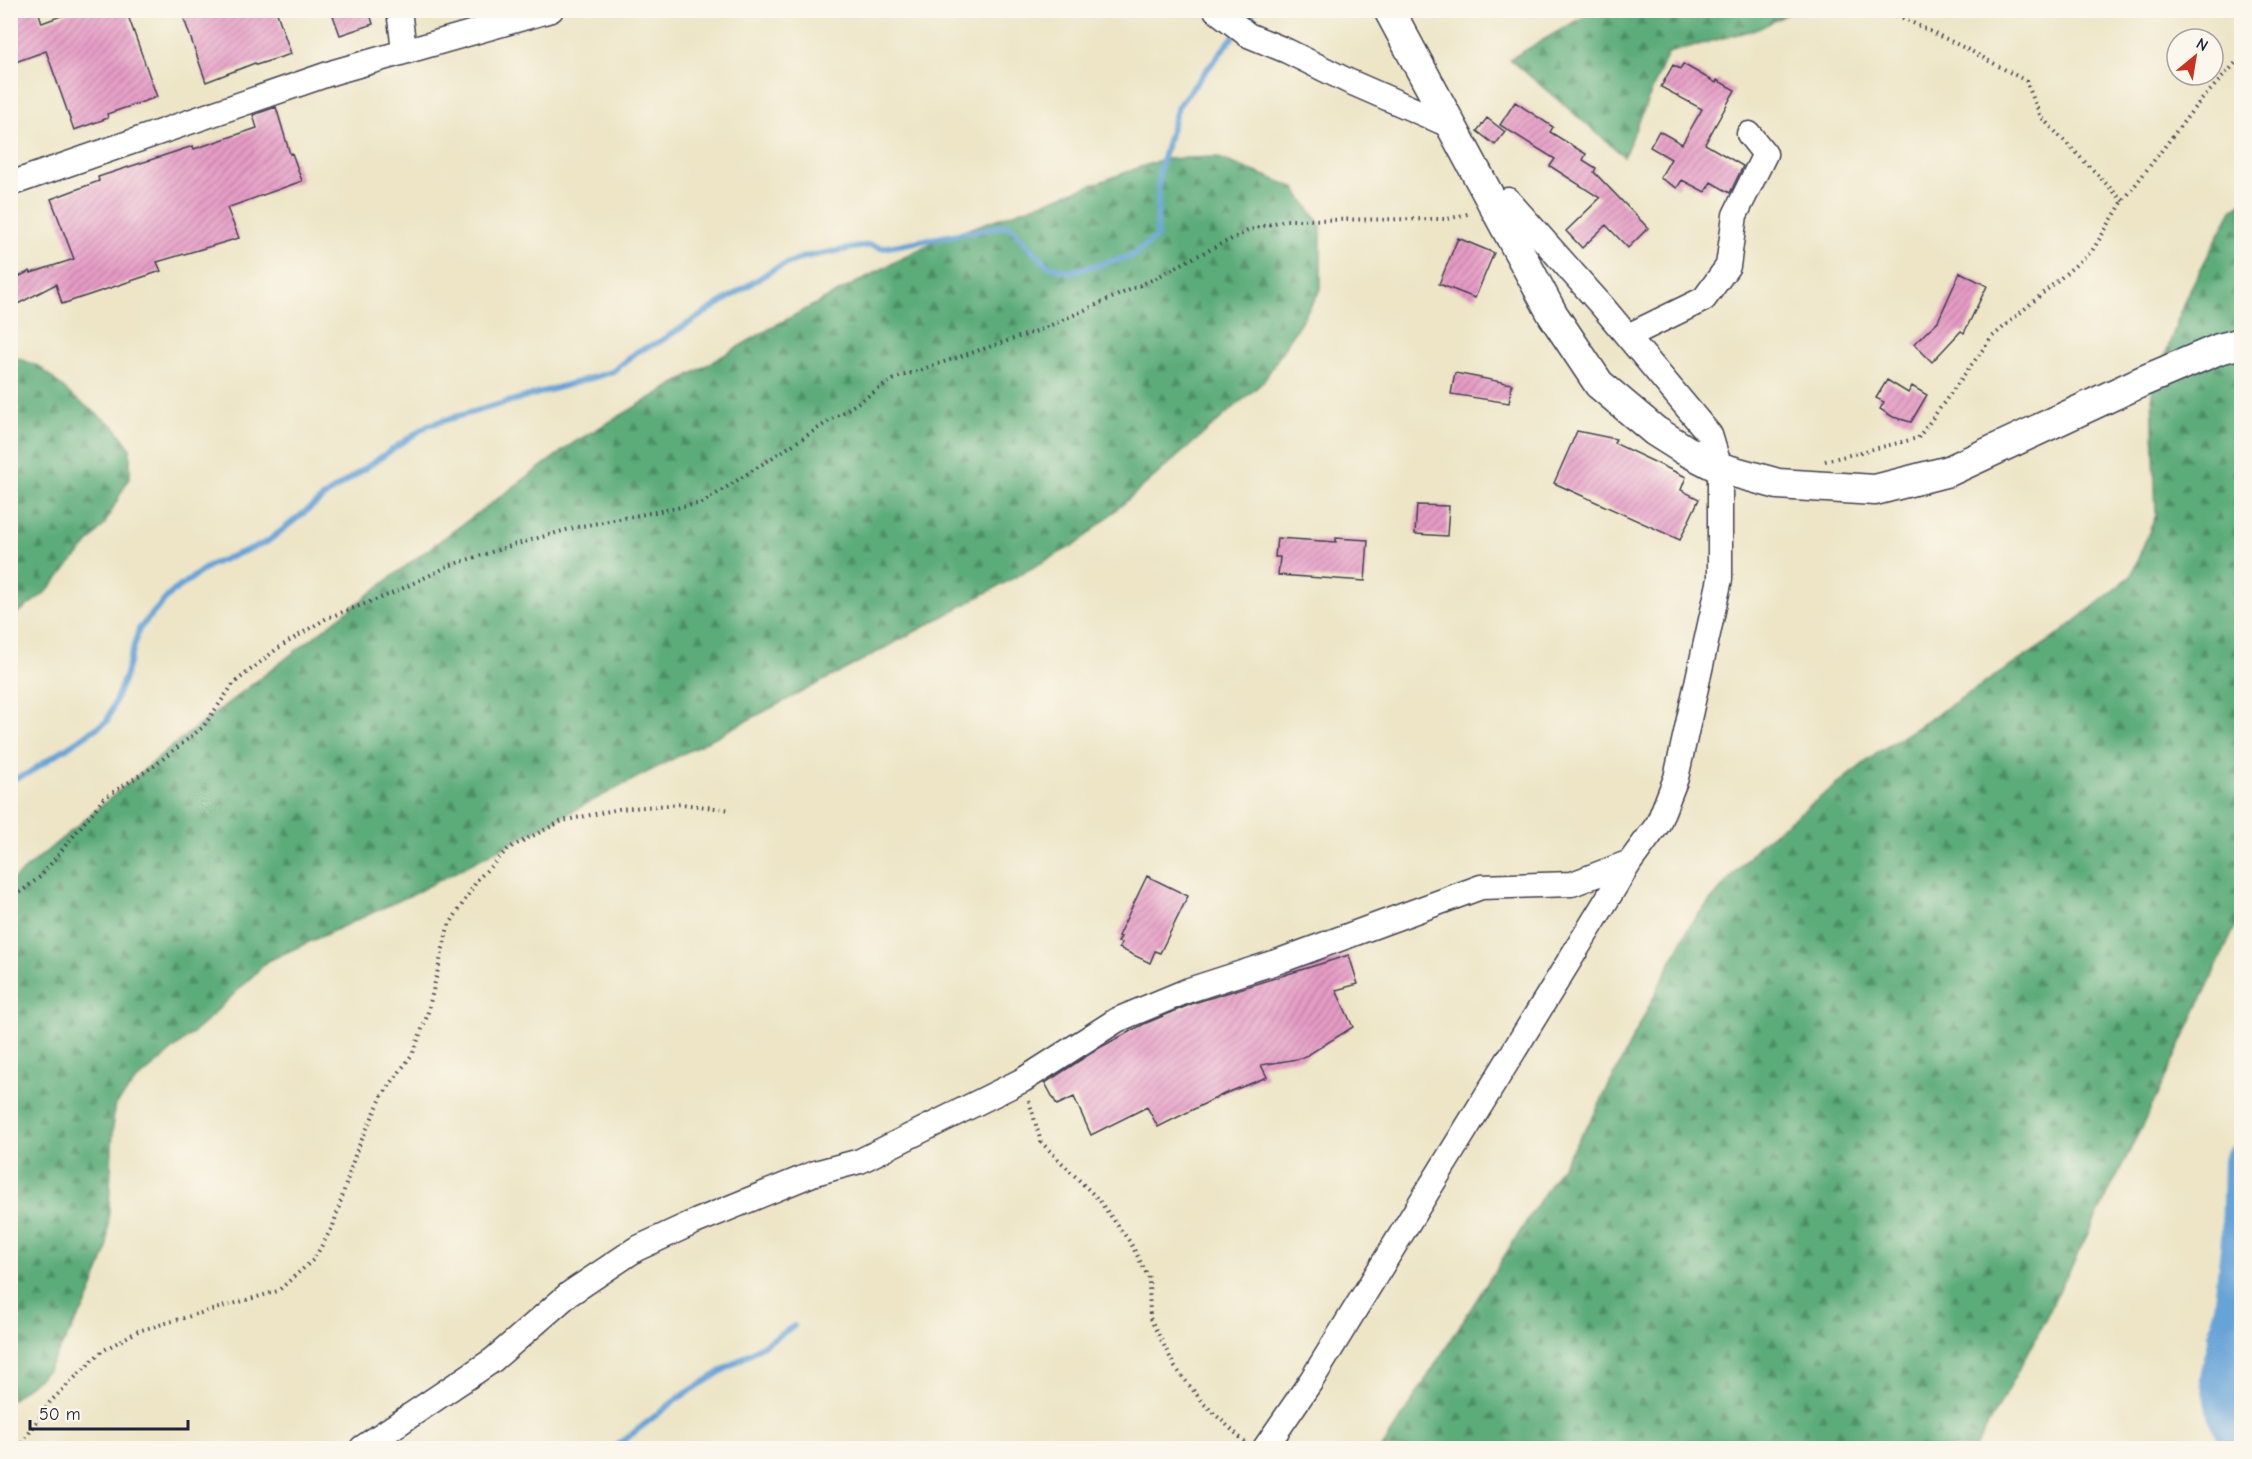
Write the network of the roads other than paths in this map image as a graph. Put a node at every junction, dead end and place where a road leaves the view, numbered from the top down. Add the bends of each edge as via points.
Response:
1 (399, 10) edge
2 (551, 10) edge
3 (1216, 10) edge
4 (1389, 10) edge
5 (404, 50) junction
6 (1451, 126) junction
7 (1749, 134) dead end
8 (10, 184) edge
9 (1494, 207) junction
10 (1628, 336) junction
11 (2241, 343) edge
12 (1720, 468) junction
13 (1630, 862) junction
14 (1256, 1446) edge
15 (362, 1449) edge

1 - 5 street
2 - 5 street
3 - 6 street via 1248,35
4 - 6 street
5 - 8 street
6 - 9 street
7 - 10 street via 1765,154 1735,215 1728,266 1704,299
9 - 10 street via 1508,200
9 - 12 street via 1553,315 1599,384 1655,431
10 - 12 street via 1710,435
11 - 12 street via 2143,381 1949,471 1875,490 1778,484
12 - 13 street via 1720,579 1676,778 1658,824
13 - 14 street via 1311,1381
13 - 15 street via 1572,884 1481,887 1189,990 1117,1020 1023,1080 860,1161 815,1173 636,1249 569,1294 493,1360

